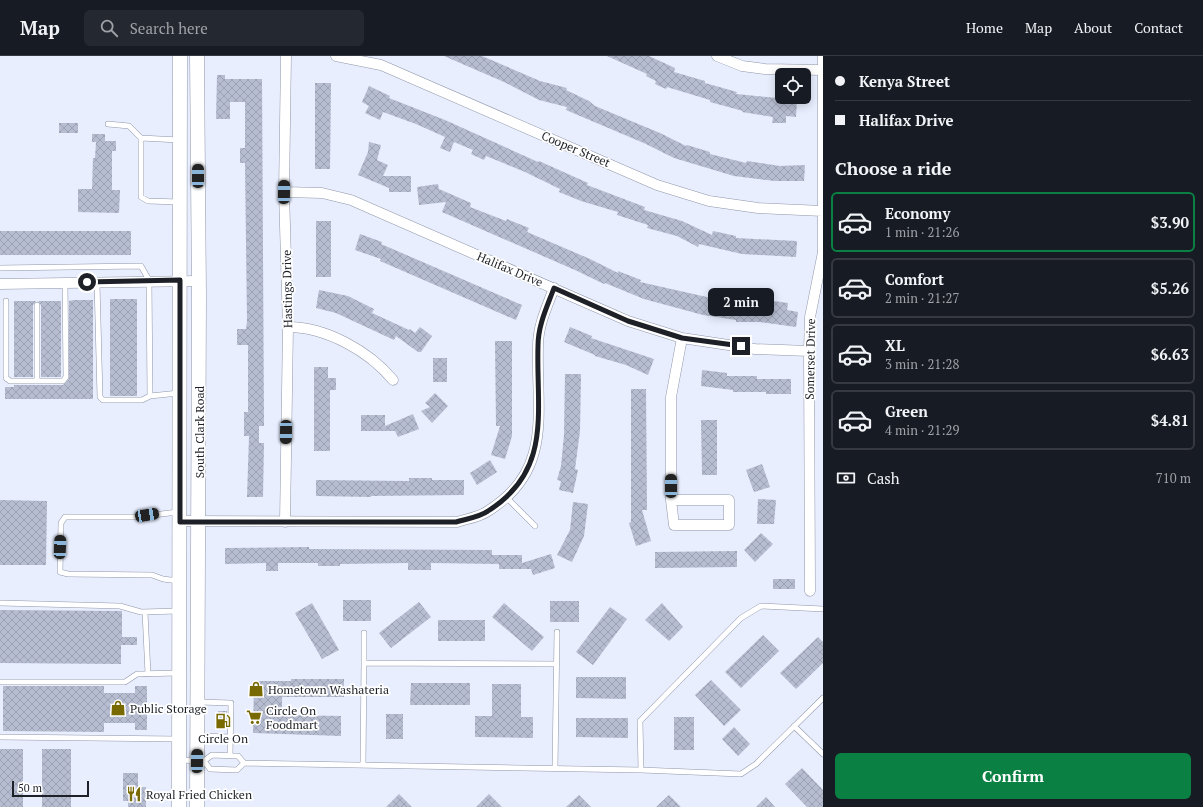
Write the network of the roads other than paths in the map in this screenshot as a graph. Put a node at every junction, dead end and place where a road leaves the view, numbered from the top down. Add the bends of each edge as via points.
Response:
1 (180, 56) edge
2 (197, 56) edge
3 (286, 56) edge
4 (336, 56) edge
5 (717, 56) edge
6 (823, 56) edge
7 (823, 70) edge
8 (108, 124) dead end
9 (141, 138) junction
10 (180, 140) junction
11 (284, 192) junction
12 (180, 202) junction
13 (823, 211) edge
14 (0, 268) edge
15 (149, 280) junction
16 (180, 280) junction
17 (199, 281) junction
18 (65, 282) junction
19 (98, 282) junction
20 (0, 284) edge
21 (554, 288) junction
22 (6, 301) dead end
23 (37, 305) dead end
24 (288, 327) junction
25 (682, 338) junction
26 (809, 351) junction
27 (393, 380) dead end
28 (37, 381) junction
29 (180, 393) junction
30 (150, 396) junction
31 (506, 497) junction
32 (671, 500) junction
33 (180, 517) junction
34 (198, 522) junction
35 (285, 522) junction
36 (535, 526) dead end
37 (180, 581) junction
38 (810, 591) dead end
39 (0, 603) edge
40 (823, 609) edge
41 (180, 611) junction
42 (145, 612) junction
43 (557, 632) dead end
44 (364, 633) dead end
45 (364, 663) junction
46 (556, 664) junction
47 (180, 673) junction
48 (148, 674) junction
49 (0, 682) edge
50 (823, 698) edge
51 (198, 702) junction
52 (794, 726) junction
53 (198, 736) junction
54 (0, 737) edge
55 (231, 737) junction
56 (179, 739) junction
57 (823, 754) edge
58 (230, 756) junction
59 (179, 760) junction
60 (200, 761) junction
61 (244, 762) junction
62 (363, 764) junction
63 (555, 768) junction
64 (641, 770) junction
65 (179, 807) edge
66 (197, 807) edge

1 - 10 main road, South Clark Road
2 - 17 main road, South Clark Road
3 - 11 street, Hastings Drive
4 - 13 street, Cooper Street via 381,65 658,185 709,201 758,208
5 - 7 street via 742,66 757,68
6 - 7 street, Somerset Drive
7 - 13 street, Somerset Drive
8 - 9 lane via 129,126
9 - 10 lane
9 - 12 lane via 141,197 148,201
10 - 12 main road, South Clark Road
11 - 21 street, Halifax Drive via 322,193 351,200
11 - 24 street, Hastings Drive
12 - 16 main road, South Clark Road
13 - 26 street, Somerset Drive via 823,252 810,317
14 - 15 lane via 141,266
15 - 16 street
15 - 19 street
15 - 30 lane
16 - 17 street
16 - 29 main road, South Clark Road
17 - 34 main road, South Clark Road
18 - 19 street
18 - 20 street
18 - 28 lane via 66,377 63,381
19 - 30 lane via 100,397 103,400 142,400
21 - 25 street, Halifax Drive via 628,321
21 - 31 street via 541,323 538,345 540,408 537,443 527,471 512,493
22 - 28 lane via 6,378 10,381
23 - 28 lane
24 - 27 street via 304,327 324,332 374,360
24 - 35 street, Hastings Drive
25 - 26 street, Halifax Drive via 755,349
25 - 32 street via 671,397
26 - 38 street, Somerset Drive
29 - 30 lane
29 - 33 main road, South Clark Road
31 - 35 street via 487,512 456,522
31 - 36 lane
32 - 32 street via 729,500 729,524 674,525
33 - 34 street
33 - 37 main road, South Clark Road
33 - 37 lane via 168,512 136,517 65,517 61,523 60,572 152,575
34 - 35 street
34 - 51 main road, South Clark Road
37 - 41 main road, South Clark Road
39 - 42 lane via 120,606
40 - 64 lane via 761,606 741,618 640,721
41 - 42 lane
41 - 47 main road, South Clark Road
42 - 48 lane
43 - 46 lane
44 - 45 lane
45 - 46 lane
45 - 62 lane
46 - 63 lane
47 - 48 lane
47 - 56 main road, South Clark Road
48 - 49 lane via 137,674 125,682
50 - 52 lane
51 - 53 main road, South Clark Road
51 - 55 lane via 231,702
52 - 57 lane
52 - 64 lane via 756,764 741,774
53 - 55 lane
53 - 60 main road, South Clark Road
54 - 56 lane
55 - 58 lane
56 - 59 main road, South Clark Road
58 - 60 lane via 212,755
58 - 61 lane via 238,756
59 - 60 lane
59 - 65 main road, South Clark Road
60 - 61 lane via 210,769 237,770
60 - 66 main road, South Clark Road
61 - 62 lane
62 - 63 lane
63 - 64 lane

